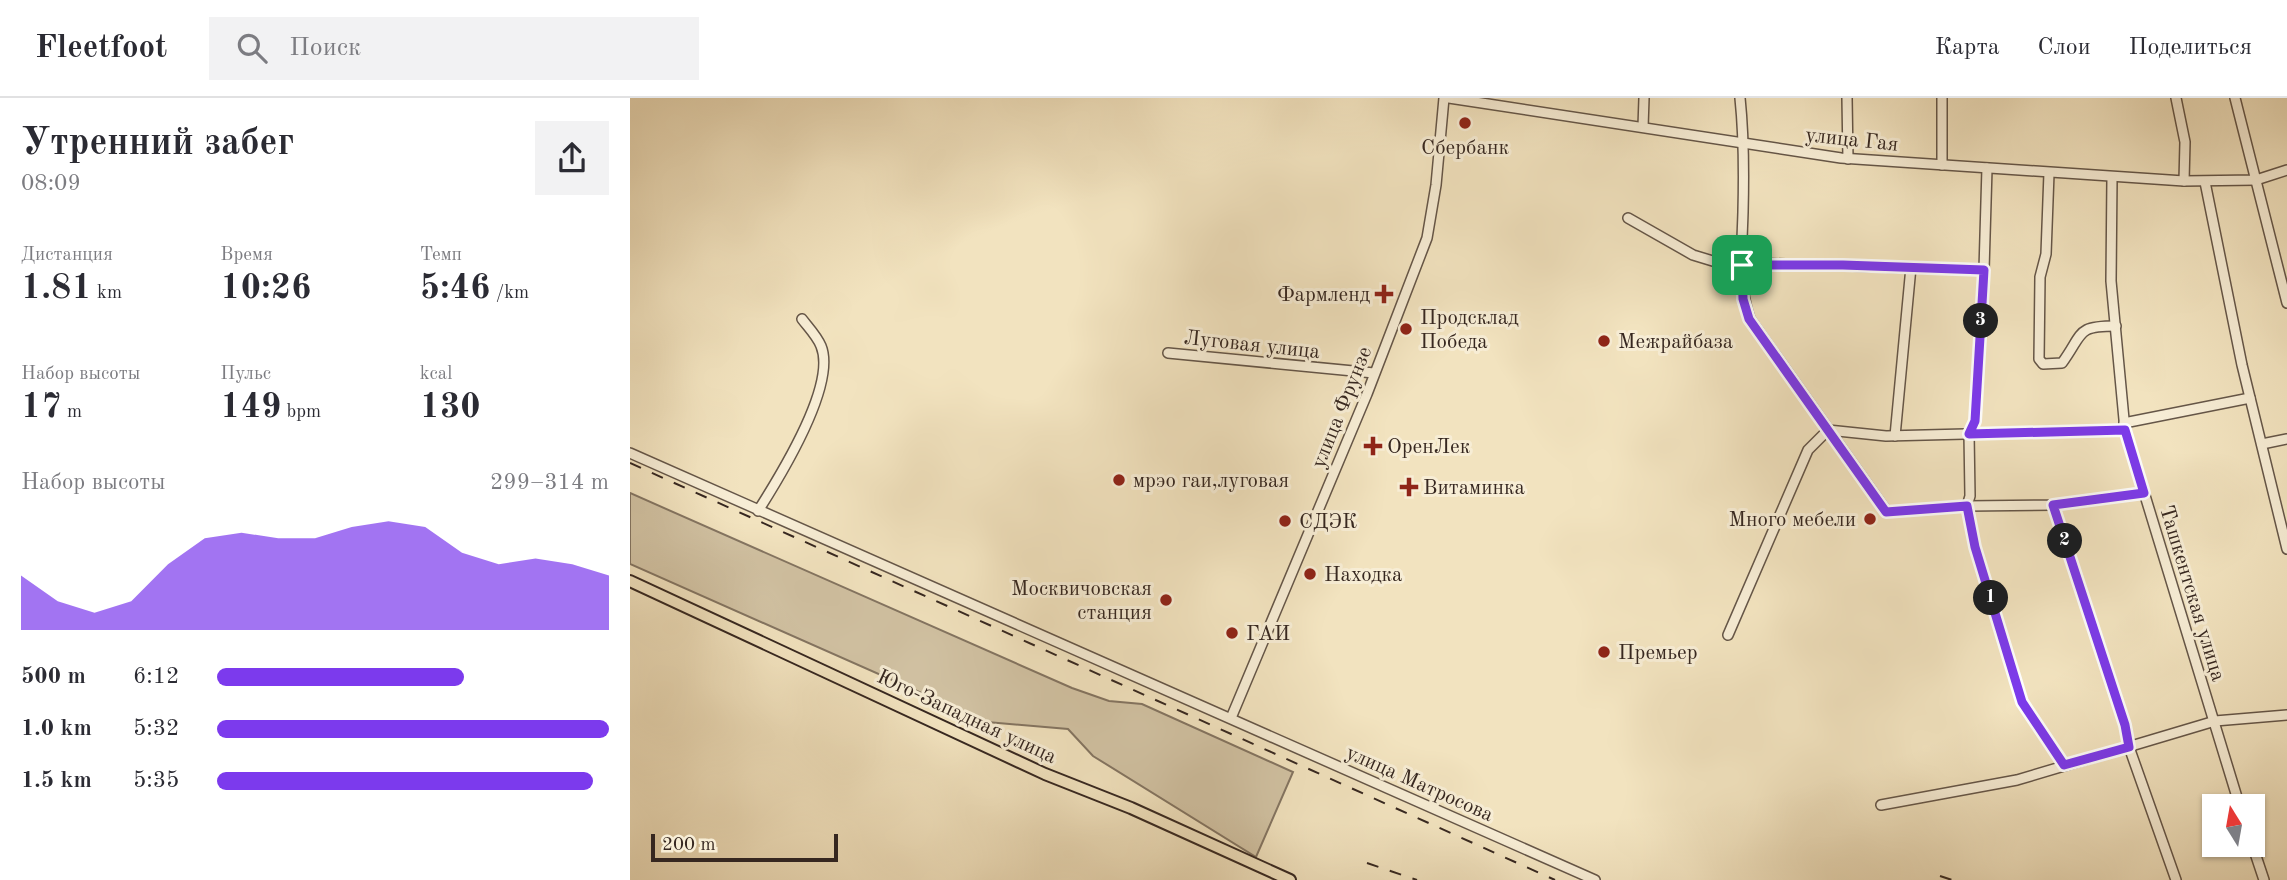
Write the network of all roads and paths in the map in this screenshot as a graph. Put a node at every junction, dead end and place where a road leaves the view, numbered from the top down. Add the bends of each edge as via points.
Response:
1 (1446, 98) edge
2 (1644, 98) edge
3 (1740, 98) edge
4 (1847, 98) edge
5 (1942, 98) edge
6 (2176, 98) edge
7 (2235, 98) edge
8 (1643, 127) junction
9 (1744, 142) junction
10 (1848, 159) junction
11 (1942, 165) junction
12 (1987, 168) junction
13 (2287, 170) edge
14 (2049, 173) junction
15 (2112, 178) junction
16 (2256, 180) junction
17 (2185, 181) junction
18 (2205, 182) junction
19 (1628, 218) dead end
20 (1742, 265) junction
21 (1911, 267) junction
22 (1984, 270) junction
23 (2287, 303) edge
24 (802, 319) dead end
25 (2116, 326) junction
26 (1168, 353) dead end
27 (1374, 373) junction
28 (2250, 398) junction
29 (2124, 427) junction
30 (1828, 430) junction
31 (1969, 434) junction
32 (1895, 436) junction
33 (2287, 439) edge
34 (2262, 444) junction
35 (630, 453) edge
36 (2144, 493) junction
37 (2053, 505) junction
38 (1967, 506) junction
39 (758, 512) junction
40 (2287, 549) edge
41 (630, 581) edge
42 (1728, 635) dead end
43 (2287, 715) edge
44 (1231, 718) junction
45 (2215, 721) junction
46 (2129, 747) junction
47 (2064, 765) junction
48 (2236, 794) edge
49 (1881, 805) dead end
50 (2257, 858) edge
51 (1290, 880) edge
52 (1595, 880) edge
53 (2176, 880) edge
54 (2264, 880) edge

1 - 8 street, улица Гая
1 - 27 street, улица Фрунзе via 1427,238
2 - 8 street
3 - 9 street
4 - 10 street
5 - 11 street
6 - 17 street via 2185,142
7 - 16 street
8 - 9 street, улица Гая
9 - 10 street, улица Гая
9 - 20 street
10 - 11 street, улица Гая
11 - 12 street, улица Гая
12 - 14 street, улица Гая
12 - 22 street
13 - 16 street, улица Гая
14 - 15 street, улица Гая
14 - 25 street via 2039,359 2043,364 2062,363 2085,329
15 - 17 street, улица Гая
15 - 25 street, Ташкентская улица via 2109,249
16 - 18 street, улица Гая
16 - 23 street
17 - 18 street, улица Гая
18 - 28 street
19 - 20 street via 1693,255
20 - 21 street
20 - 30 street via 1749,319
21 - 22 street
21 - 32 street
22 - 31 street via 1975,421
24 - 39 street via 821,345 824,366 790,460
25 - 29 street, Ташкентская улица
26 - 27 street, Луговая улица
27 - 44 street, улица Фрунзе
28 - 29 street
28 - 34 street
29 - 31 street
29 - 36 street, Ташкентская улица
30 - 32 street
30 - 38 street via 1886,512
30 - 42 street via 1808,450
31 - 32 street
31 - 38 street
33 - 34 street
34 - 40 street
35 - 39 street, улица Матросова
36 - 37 street
36 - 45 street, Ташкентская улица
37 - 38 street
37 - 46 street
38 - 47 street via 2022,702
39 - 44 street, улица Матросова
41 - 51 main road, Юго-Западная улица via 1045,774
43 - 45 street
44 - 52 street, улица Матросова
45 - 46 street
45 - 48 street, Ташкентская улица
46 - 47 street
46 - 53 street
47 - 49 street via 2017,780
50 - 54 street

